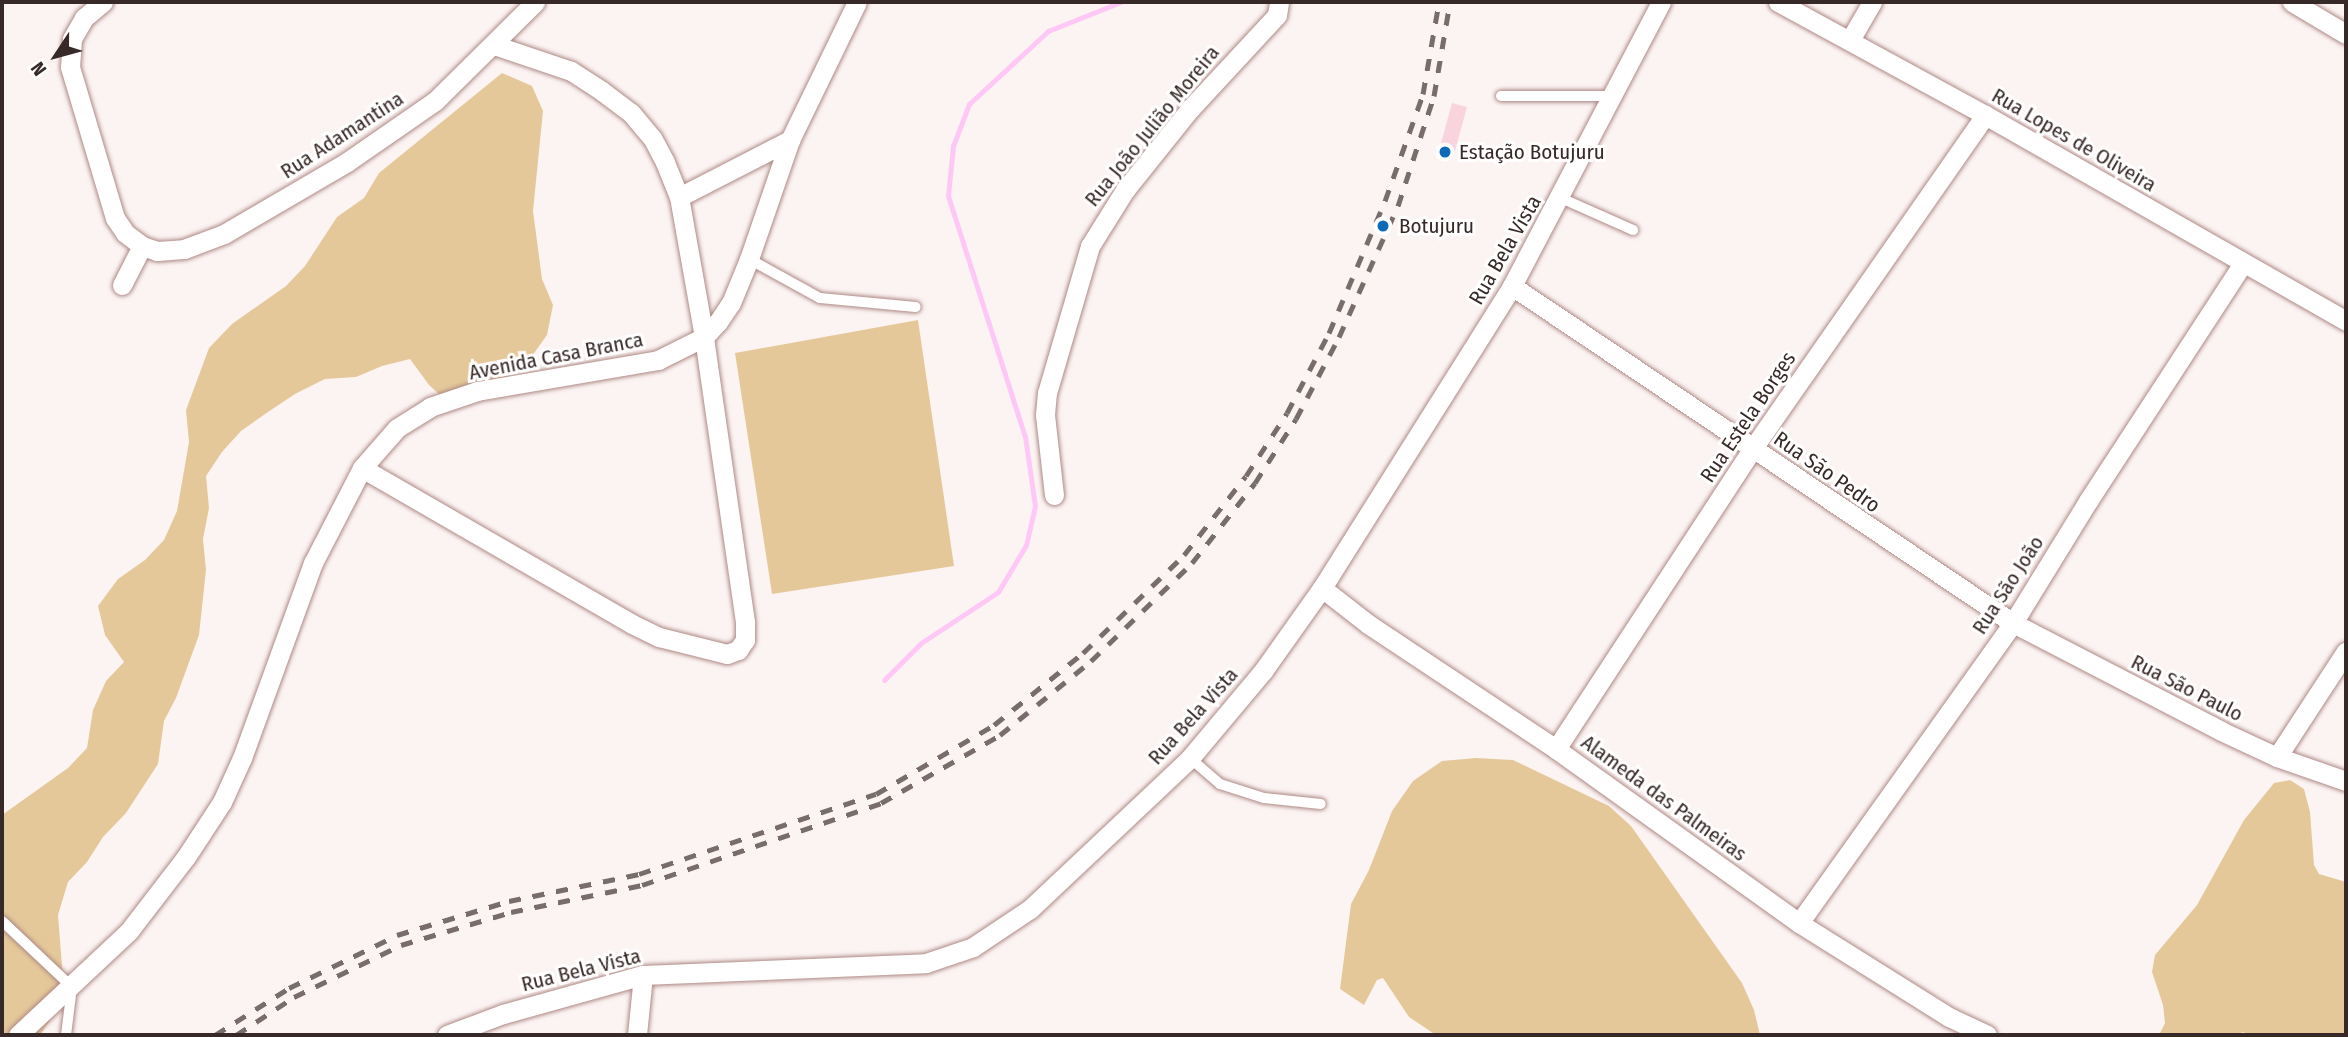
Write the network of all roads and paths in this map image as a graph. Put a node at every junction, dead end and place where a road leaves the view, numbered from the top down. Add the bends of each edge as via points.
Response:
1 (103, 2) edge
2 (535, 2) edge
3 (857, 2) edge
4 (1279, 2) edge
5 (1661, 2) edge
6 (1778, 2) edge
7 (1872, 2) edge
8 (2292, 2) edge
9 (2346, 34) edge
10 (1850, 40) junction
11 (494, 45) junction
12 (1501, 96) dead end
13 (1613, 96) junction
14 (1986, 115) junction
15 (790, 140) junction
16 (678, 197) junction
17 (1560, 198) junction
18 (1633, 230) dead end
19 (142, 246) junction
20 (749, 259) junction
21 (2243, 263) junction
22 (122, 285) dead end
23 (1513, 286) junction
24 (916, 307) dead end
25 (2346, 321) edge
26 (704, 337) junction
27 (1753, 448) junction
28 (362, 468) junction
29 (1054, 495) dead end
30 (1322, 588) junction
31 (2013, 623) junction
32 (2346, 651) edge
33 (1556, 749) junction
34 (2277, 757) junction
35 (1191, 758) junction
36 (2346, 781) edge
37 (1321, 804) dead end
38 (2, 921) edge
39 (1799, 923) junction
40 (643, 975) junction
41 (72, 987) junction
42 (18, 1035) edge
43 (66, 1035) edge
44 (447, 1035) edge
45 (637, 1035) edge
46 (1987, 1035) edge

1 - 19 street via 83,18 72,39 70,67 115,218
2 - 11 street, Rua Adamantina
3 - 15 street, Avenida Casa Branca
4 - 29 street, Rua João Julião Moreira via 1277,15 1190,109 1125,190 1094,238 1047,393 1045,415
5 - 13 street, Rua Bela Vista
6 - 10 street, Rua Lopes de Oliveira
7 - 10 street
8 - 9 street
10 - 14 street, Rua Lopes de Oliveira
11 - 16 street via 571,71 631,113 652,138
11 - 19 street, Rua Adamantina via 424,108 347,162 224,234 184,249 157,251
12 - 13 lane
13 - 17 street, Rua Bela Vista
14 - 21 street, Rua Lopes de Oliveira
14 - 27 street, Rua Estela Borges
15 - 16 street
15 - 20 street, Avenida Casa Branca
16 - 26 street
17 - 18 lane
17 - 23 street, Rua Bela Vista
19 - 22 street
20 - 24 lane via 820,298
20 - 26 street, Avenida Casa Branca via 731,303
21 - 25 street, Rua Lopes de Oliveira
21 - 31 street, Rua São João
23 - 27 street, Rua São Pedro
23 - 30 street, Rua Bela Vista
26 - 28 street, Avenida Casa Branca via 658,360 477,391 430,407 397,428
26 - 28 street via 745,622 745,640 738,650 727,654 671,640 632,624
27 - 31 street, Rua São Pedro
27 - 33 street, Rua Estela Borges
28 - 41 street, Avenida Casa Branca via 313,563 222,802 129,931
30 - 33 street, Alameda das Palmeiras via 1368,624
30 - 35 street, Rua Bela Vista via 1263,671
31 - 34 street, Rua São Paulo
31 - 39 street, Rua São João
32 - 34 street
33 - 39 street, Alameda das Palmeiras
34 - 36 street, Rua São Paulo
35 - 37 lane via 1220,784 1264,798
35 - 40 street, Rua Bela Vista via 1030,909 973,947 926,963
38 - 41 lane
39 - 46 street, Alameda das Palmeiras via 1949,1017
40 - 44 street, Rua Bela Vista via 503,1014
40 - 45 street
41 - 42 street, Avenida Casa Branca
41 - 43 lane

